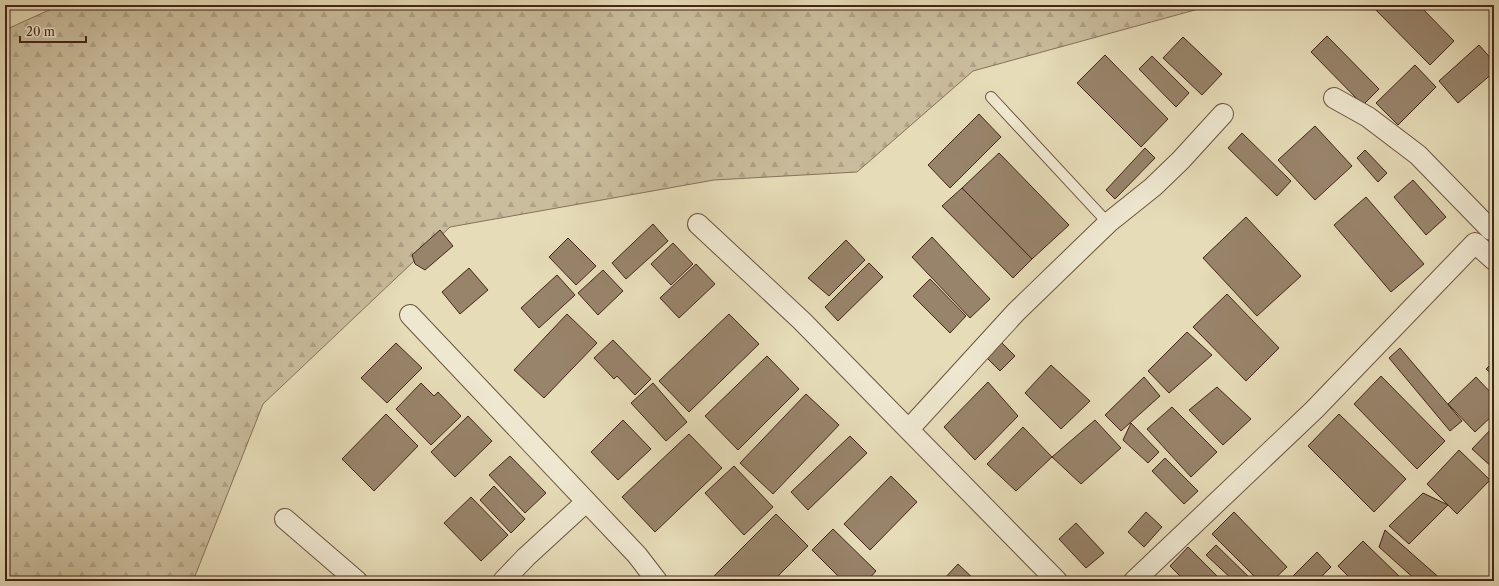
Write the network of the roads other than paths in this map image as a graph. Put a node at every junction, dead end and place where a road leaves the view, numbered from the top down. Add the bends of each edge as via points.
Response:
1 (991, 98) dead end
2 (1334, 98) dead end
3 (1223, 114) dead end
4 (1108, 223) junction
5 (698, 224) dead end
6 (1492, 229) edge
7 (1475, 243) junction
8 (1494, 260) edge
9 (410, 315) dead end
10 (909, 429) junction
11 (586, 502) junction
12 (285, 519) dead end
13 (357, 581) edge
14 (502, 581) edge
15 (657, 581) edge
16 (1057, 581) edge
17 (1134, 581) edge

1 - 4 lane
2 - 6 street via 1368,117 1418,155
3 - 4 street via 1153,187
4 - 10 street via 1016,312
5 - 10 street via 802,321
6 - 7 street
7 - 8 street
7 - 17 street via 1314,410
9 - 11 street
10 - 16 street
11 - 14 street
11 - 15 street
12 - 13 street

